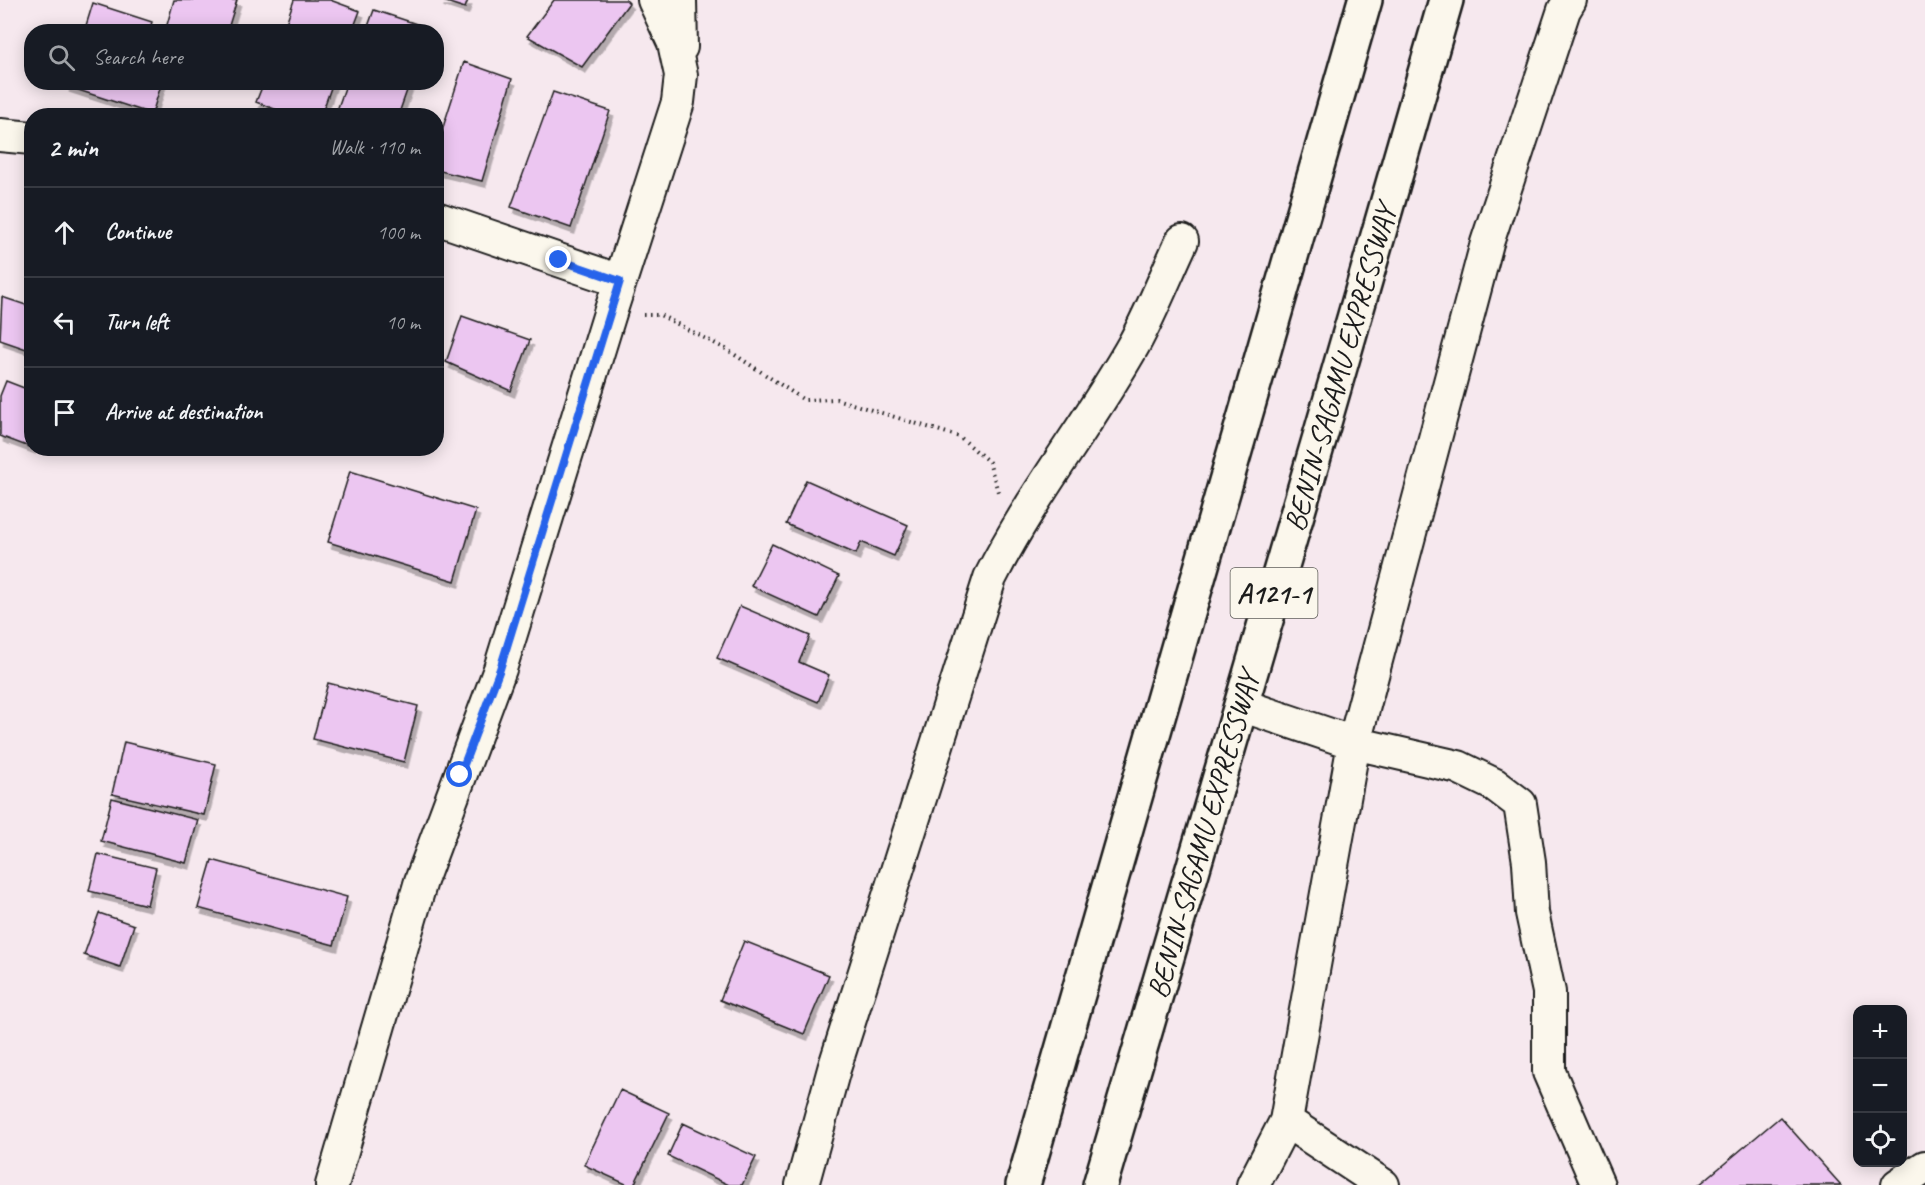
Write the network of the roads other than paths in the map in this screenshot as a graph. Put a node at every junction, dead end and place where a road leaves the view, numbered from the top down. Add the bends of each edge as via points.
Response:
1 (654, 0) edge
2 (680, 0) edge
3 (1365, 0) edge
4 (1446, 0) edge
5 (1570, 0) edge
6 (681, 75) junction
7 (0, 135) edge
8 (24, 137) edge
9 (444, 221) edge
10 (1182, 241) dead end
11 (620, 281) junction
12 (1242, 705) junction
13 (1354, 743) junction
14 (1286, 1121) junction
15 (1925, 1167) edge
16 (332, 1185) edge
17 (802, 1185) edge
18 (1023, 1185) edge
19 (1100, 1185) edge
20 (1253, 1185) edge
21 (1383, 1185) edge
22 (1598, 1185) edge
23 (1898, 1185) edge

1 - 6 street via 674,43
2 - 6 street
3 - 18 highway, A121-1
4 - 12 highway, BENIN-SAGAMU EXPRESSWAY / A121-1
5 - 13 street via 1487,243
6 - 11 street via 678,102
7 - 8 street
9 - 11 street
10 - 17 street via 1134,343 1011,536 990,578 834,1069
11 - 16 street via 500,669 421,881
12 - 13 street
12 - 19 highway, BENIN-SAGAMU EXPRESSWAY / A121-1
13 - 14 street
13 - 22 street via 1458,767 1495,785 1520,804 1532,913 1549,992 1549,1072
14 - 20 street
14 - 21 street
15 - 23 street

